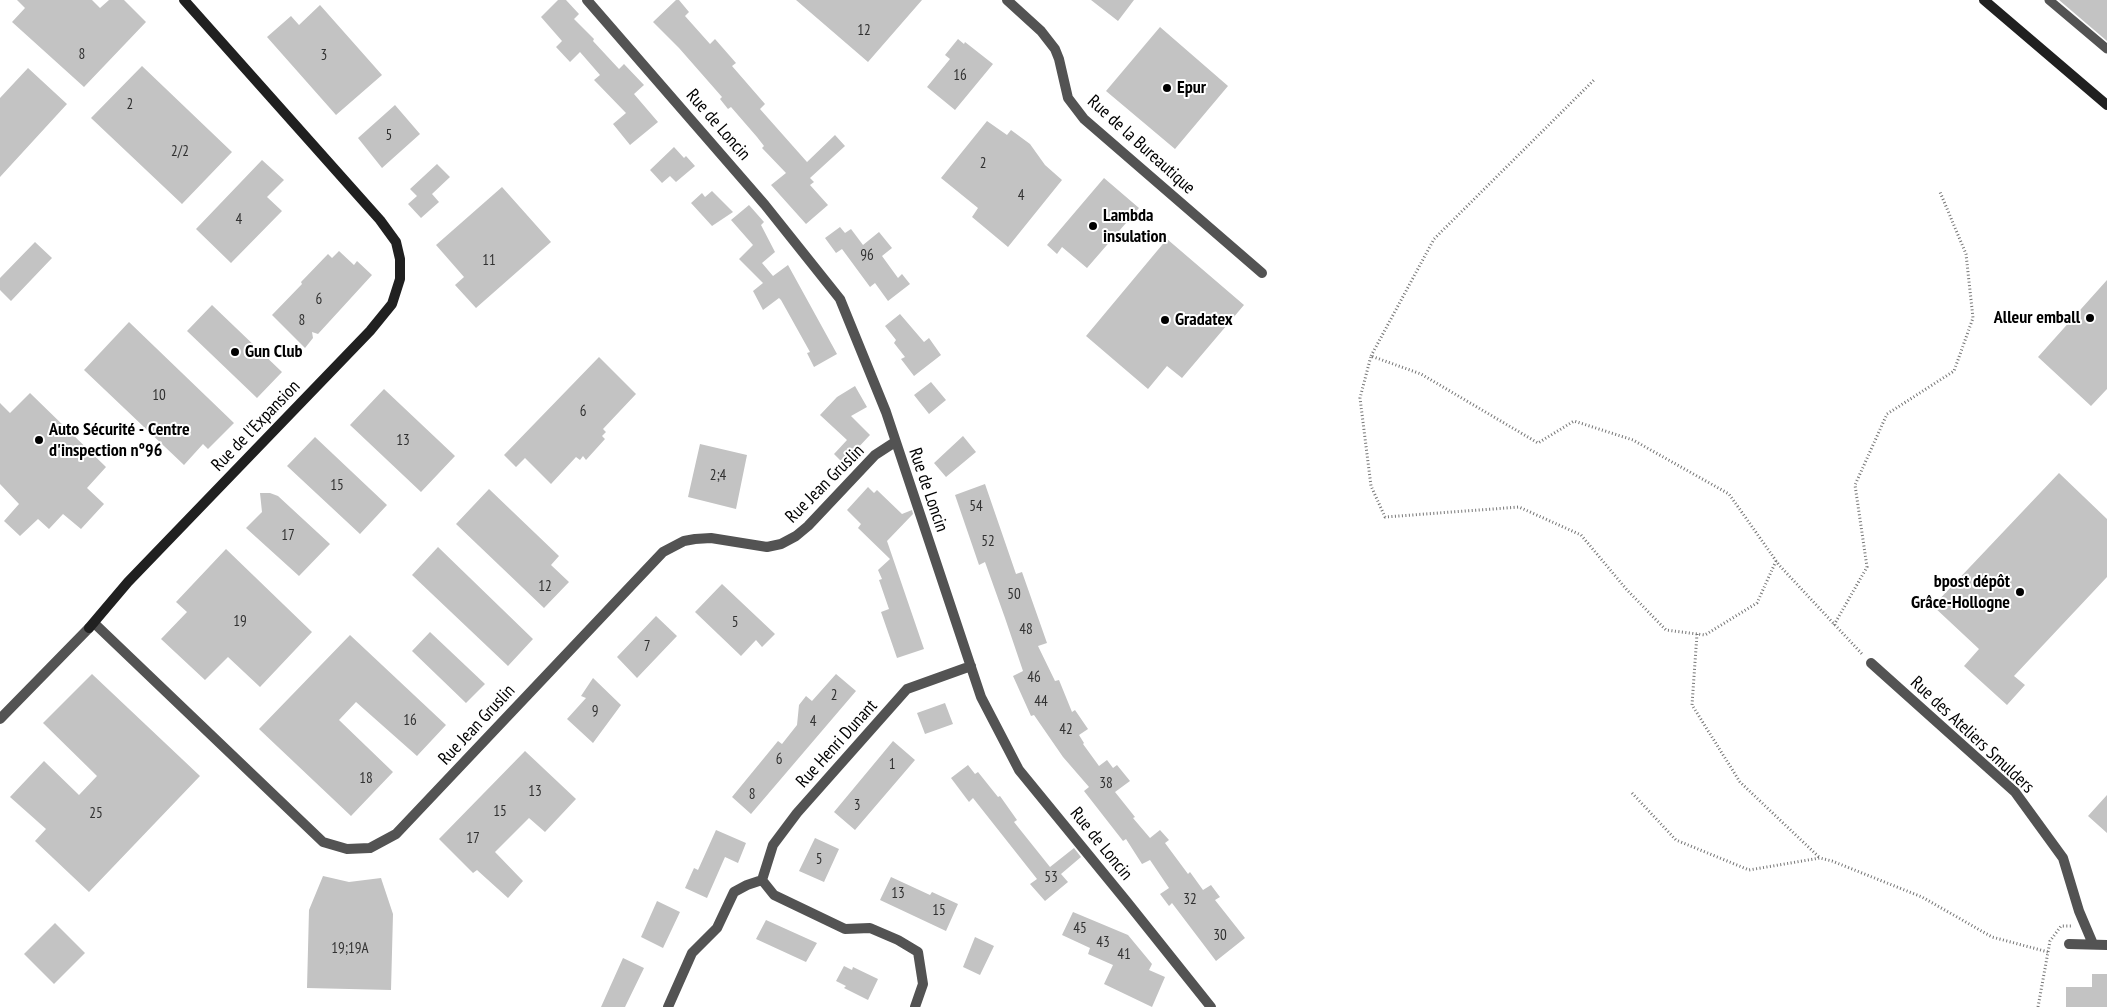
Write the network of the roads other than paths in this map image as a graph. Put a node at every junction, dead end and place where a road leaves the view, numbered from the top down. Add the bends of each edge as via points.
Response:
1 (184, 0) edge
2 (587, 0) edge
3 (1007, 0) edge
4 (1984, 0) edge
5 (2049, 0) edge
6 (2107, 48) edge
7 (2107, 105) edge
8 (1262, 273) dead end
9 (895, 442) junction
10 (92, 625) junction
11 (1871, 663) road end
12 (971, 666) junction
13 (0, 719) edge
14 (762, 880) junction
15 (2069, 944) dead end
16 (2093, 944) junction
17 (2107, 945) edge
18 (668, 1007) edge
19 (915, 1007) edge
20 (1211, 1007) edge

1 - 10 street, Rue de l'Expansion via 380,220 396,242 400,279 392,304 370,331 128,582
2 - 9 street, Rue de Loncin via 765,205 840,299
3 - 8 street, Rue de la Bureautique via 1041,31 1054,49 1068,98 1084,119
4 - 7 street
5 - 6 lane
9 - 10 street, Rue Jean Gruslin via 875,456 808,526 781,544 767,547 711,538 695,539 663,552 396,834 370,848 347,849 323,842
9 - 12 street, Rue de Loncin
10 - 13 street, Rue de l'Expansion
11 - 16 street, Rue des Ateliers Smulders via 2015,792 2063,858
12 - 14 street, Rue Henri Dunant via 907,689 797,813 773,845
12 - 20 street, Rue de Loncin via 981,697 1019,770
14 - 18 street via 734,892 717,928 692,953
14 - 19 street via 774,895 845,929 870,928 918,952 923,984
15 - 16 street
16 - 17 street

